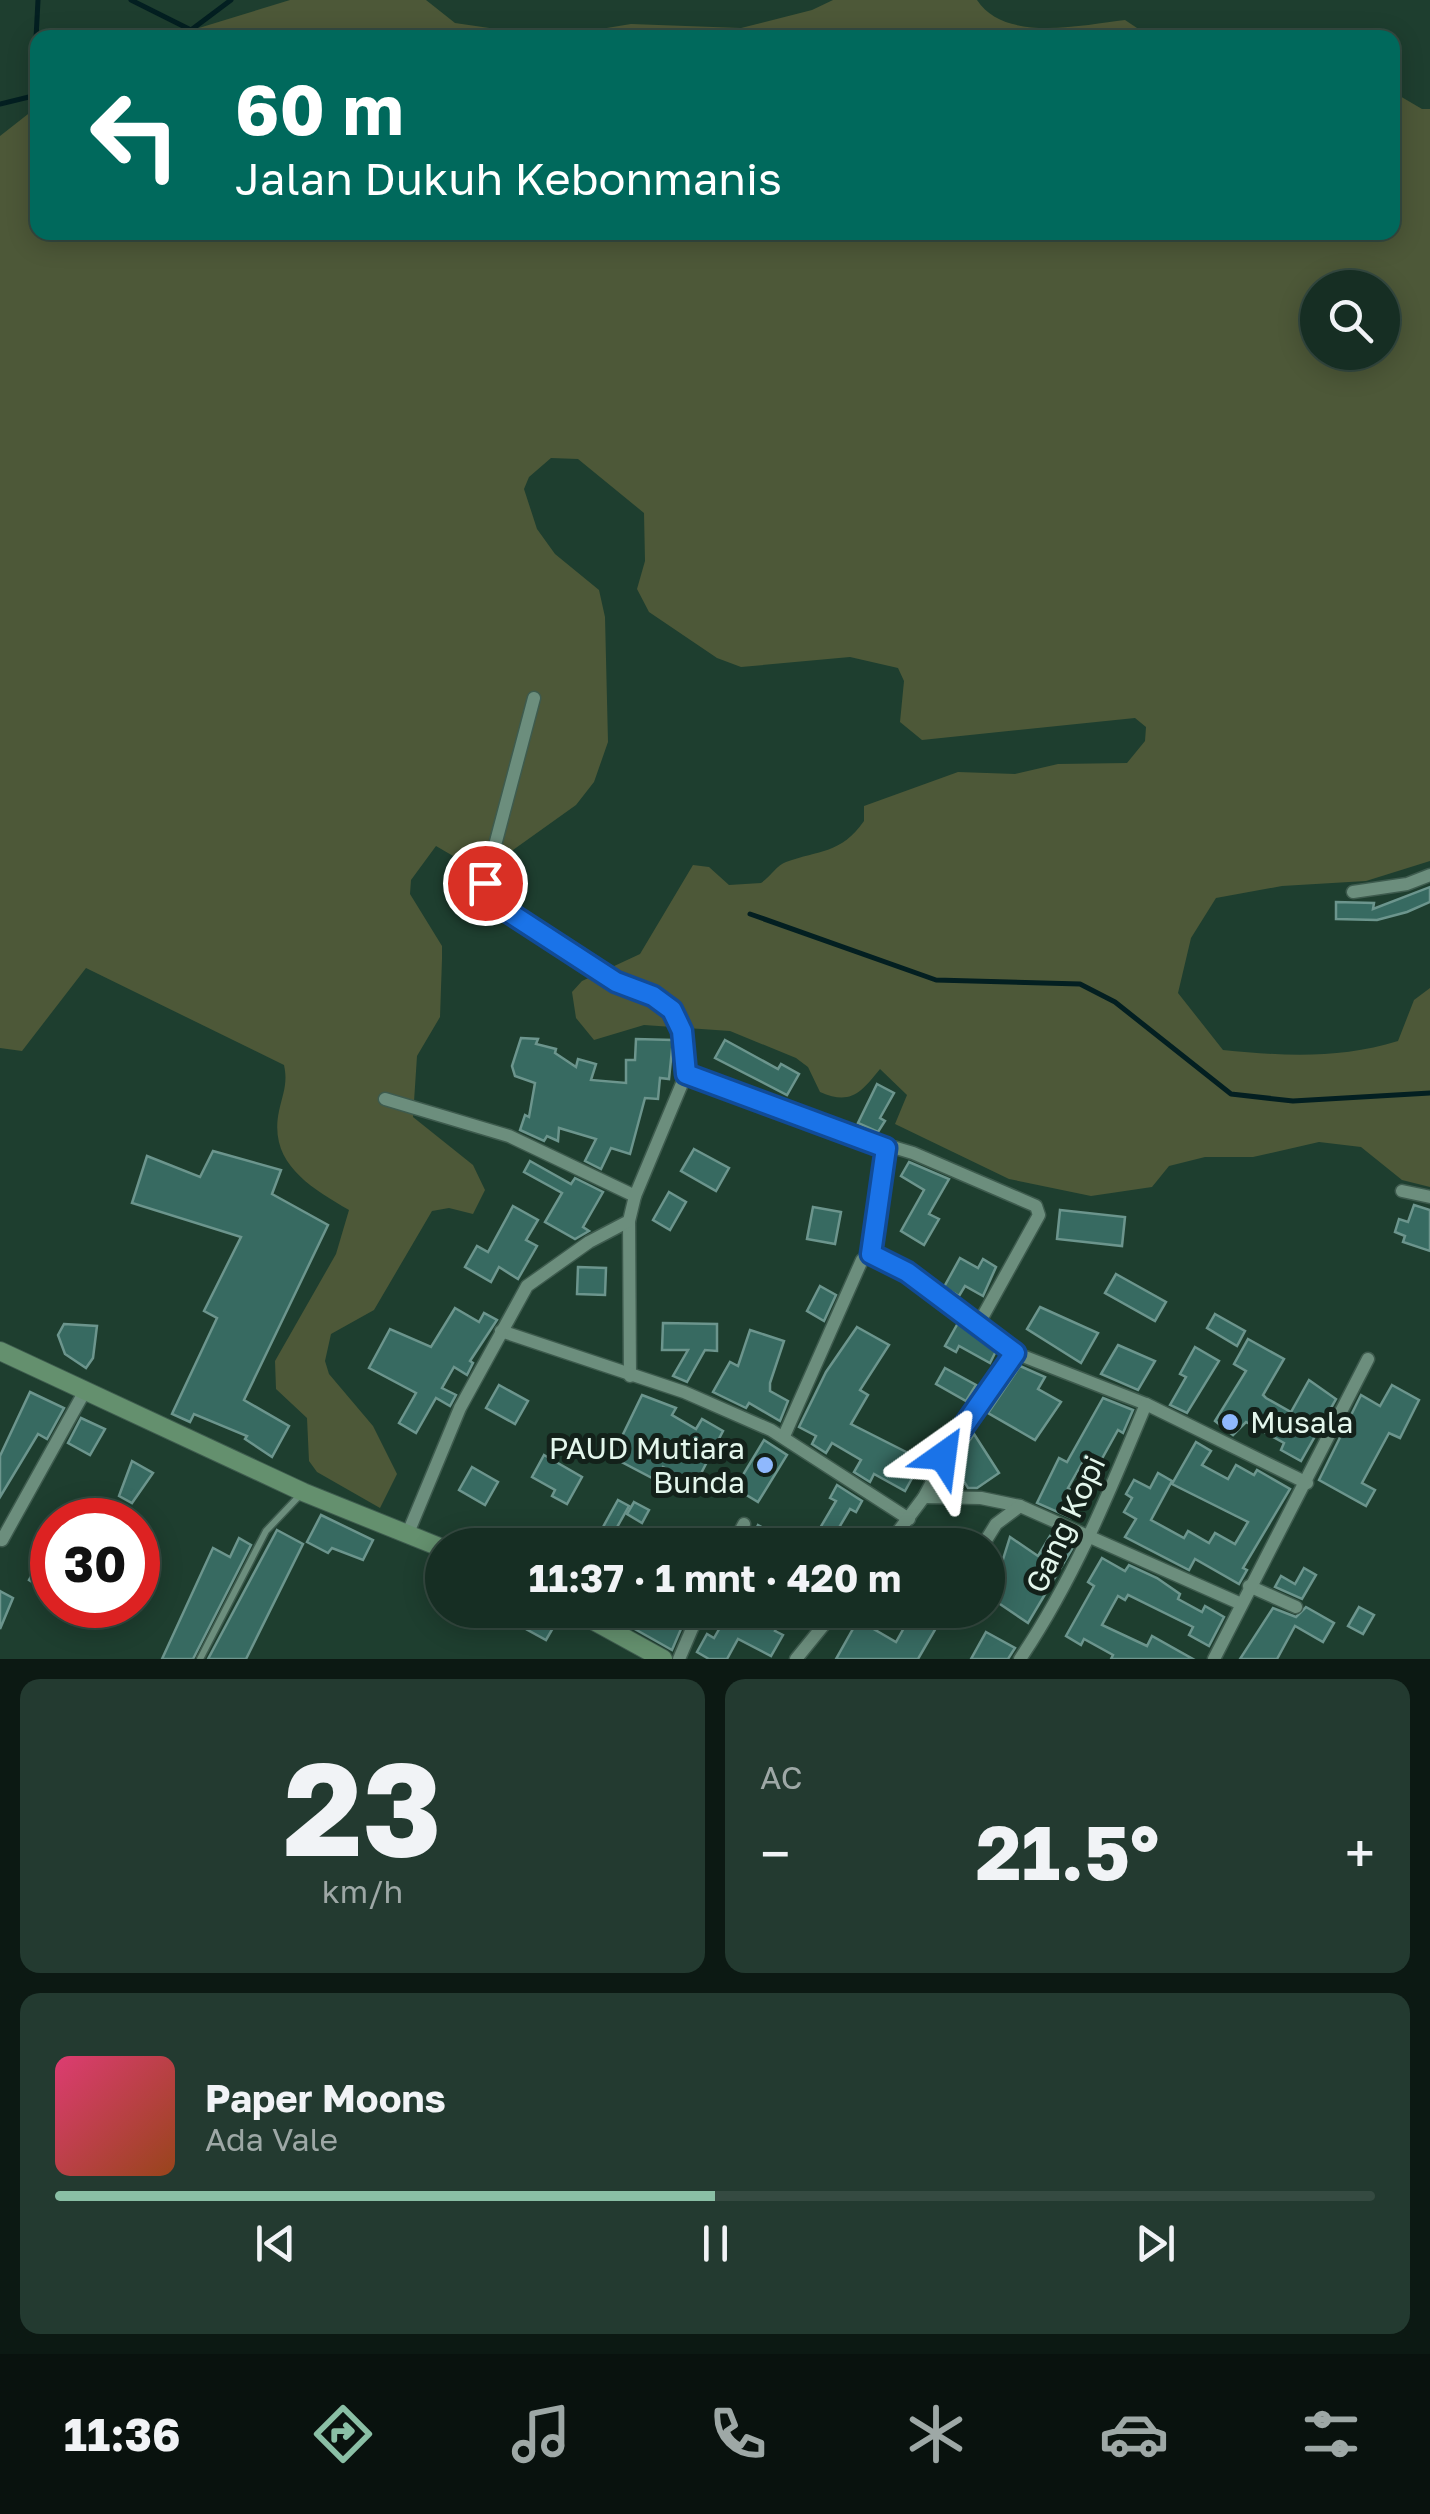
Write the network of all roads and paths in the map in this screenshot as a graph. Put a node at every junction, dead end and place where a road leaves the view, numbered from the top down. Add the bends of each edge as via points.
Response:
1 (534, 698) dead end
2 (1430, 876) edge
3 (1353, 892) dead end
4 (686, 1074) junction
5 (385, 1099) dead end
6 (886, 1148) junction
7 (1402, 1191) dead end
8 (635, 1196) junction
9 (1430, 1197) edge
10 (629, 1221) junction
11 (871, 1254) junction
12 (978, 1324) junction
13 (501, 1331) junction
14 (0, 1351) edge
15 (1015, 1353) junction
16 (1368, 1358) dead end
17 (630, 1376) junction
18 (86, 1388) junction
19 (1146, 1404) junction
20 (784, 1436) junction
21 (1307, 1484) junction
22 (303, 1492) junction
23 (924, 1497) junction
24 (1020, 1506) junction
25 (908, 1519) junction
26 (744, 1524) dead end
27 (742, 1528) edge
28 (901, 1528) edge
29 (994, 1528) edge
30 (408, 1533) junction
31 (1090, 1536) junction
32 (2, 1540) edge
33 (425, 1540) edge
34 (1249, 1586) junction
35 (1240, 1603) junction
36 (1296, 1607) dead end
37 (607, 1628) edge
38 (692, 1628) edge
39 (821, 1628) edge
40 (200, 1659) edge
41 (663, 1659) edge
42 (679, 1659) edge
43 (796, 1659) edge
44 (1020, 1659) edge
45 (1214, 1659) edge

1 - 4 street via 485,883 496,904 672,1010 682,1031
2 - 3 street
4 - 6 street
4 - 8 street
5 - 8 street via 509,1136
6 - 11 street
6 - 12 street via 913,1153 1036,1206 1038,1215 1012,1270
7 - 9 street
8 - 10 street
10 - 13 street via 528,1286
10 - 17 street
11 - 12 street
11 - 20 street via 862,1260
12 - 15 street
13 - 17 street
13 - 30 street via 460,1408
14 - 18 main road
15 - 19 street
15 - 23 street via 954,1436
16 - 21 street
17 - 20 street
18 - 22 main road
18 - 32 street
19 - 21 street
19 - 31 street, Gang Kopi
20 - 25 street
21 - 34 street
22 - 30 main road
22 - 40 lane via 266,1531
23 - 24 street
23 - 25 street
24 - 29 street
24 - 31 street
25 - 28 street
26 - 27 street
30 - 33 main road
31 - 35 street
31 - 44 street, Gang Kopi via 1056,1606
34 - 35 street
34 - 36 street
35 - 45 street
37 - 41 main road
38 - 42 street
39 - 43 street

